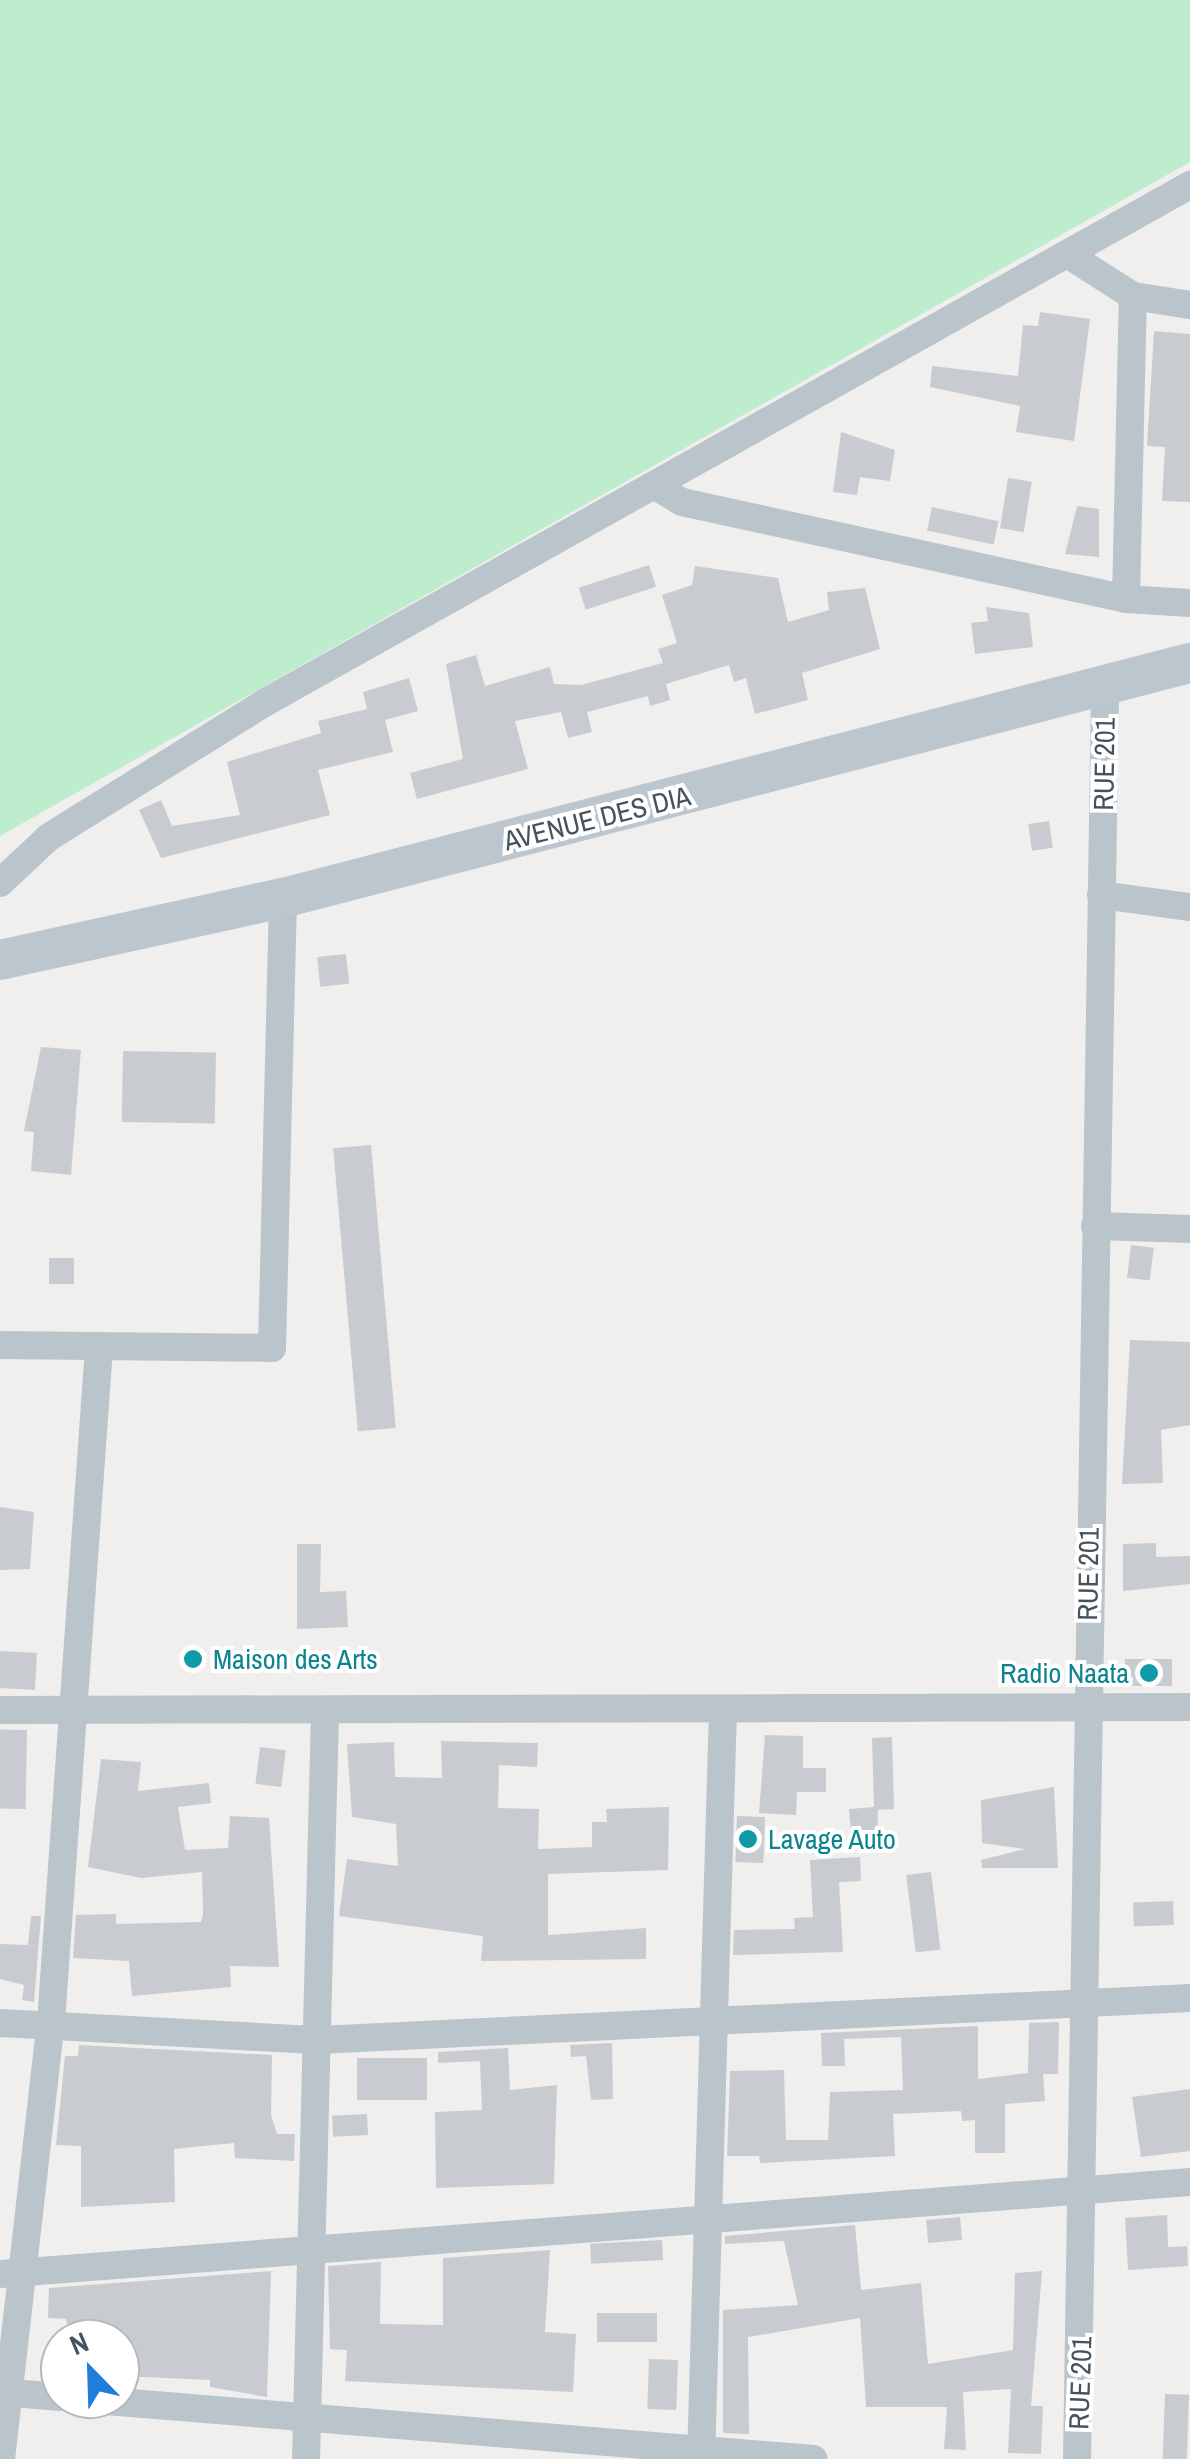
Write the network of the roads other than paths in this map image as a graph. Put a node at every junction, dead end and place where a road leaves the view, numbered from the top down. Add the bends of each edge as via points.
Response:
1 (1190, 184) edge
2 (1067, 254) junction
3 (1133, 296) junction
4 (1190, 305) edge
5 (657, 487) junction
6 (1126, 598) junction
7 (1190, 603) edge
8 (1190, 663) edge
9 (1105, 688) junction
10 (0, 883) edge
11 (1101, 895) junction
12 (283, 898) junction
13 (1190, 906) edge
14 (0, 960) edge
15 (1095, 1226) junction
16 (1190, 1229) edge
17 (0, 1345) edge
18 (99, 1348) junction
19 (1190, 1707) edge
20 (66, 1709) junction
21 (0, 1710) edge
22 (723, 1711) junction
23 (325, 1712) junction
24 (1086, 1714) junction
25 (1190, 1998) edge
26 (1090, 2002) junction
27 (715, 2021) junction
28 (51, 2022) junction
29 (0, 2023) edge
30 (319, 2040) junction
31 (1190, 2182) edge
32 (1088, 2190) junction
33 (711, 2219) junction
34 (314, 2250) junction
35 (8, 2273) edge
36 (4, 2393) edge
37 (40, 2396) edge
38 (140, 2404) edge
39 (306, 2417) junction
40 (701, 2454) edge
41 (1, 2459) edge
42 (306, 2459) edge
43 (814, 2459) edge
44 (1077, 2459) edge

1 - 2 street
2 - 3 street
2 - 5 street
3 - 4 street
3 - 6 street
5 - 6 street via 682,502
5 - 10 street via 266,702 49,837
6 - 7 street
8 - 9 street, AVENUE DES DIA
9 - 11 street, RUE 201
9 - 12 street, AVENUE DES DIA
11 - 13 street
11 - 15 street, RUE 201
12 - 14 street, AVENUE DES DIA
12 - 18 street via 272,1348
15 - 16 street
15 - 24 street, RUE 201
17 - 18 street
18 - 20 street
19 - 24 street
20 - 21 street
20 - 23 street
20 - 28 street
22 - 23 street
22 - 24 street
22 - 27 street
23 - 30 street
24 - 26 street, RUE 201
25 - 26 street
26 - 27 street
26 - 32 street, RUE 201
27 - 30 street
27 - 33 street
28 - 29 street
28 - 30 street
28 - 35 street
30 - 34 street
31 - 32 street
32 - 33 street
32 - 44 street, RUE 201
33 - 34 street
33 - 40 street
34 - 35 street
34 - 39 street
35 - 36 street
36 - 37 street
36 - 41 street
38 - 39 street
39 - 40 street
39 - 42 street
40 - 43 street

